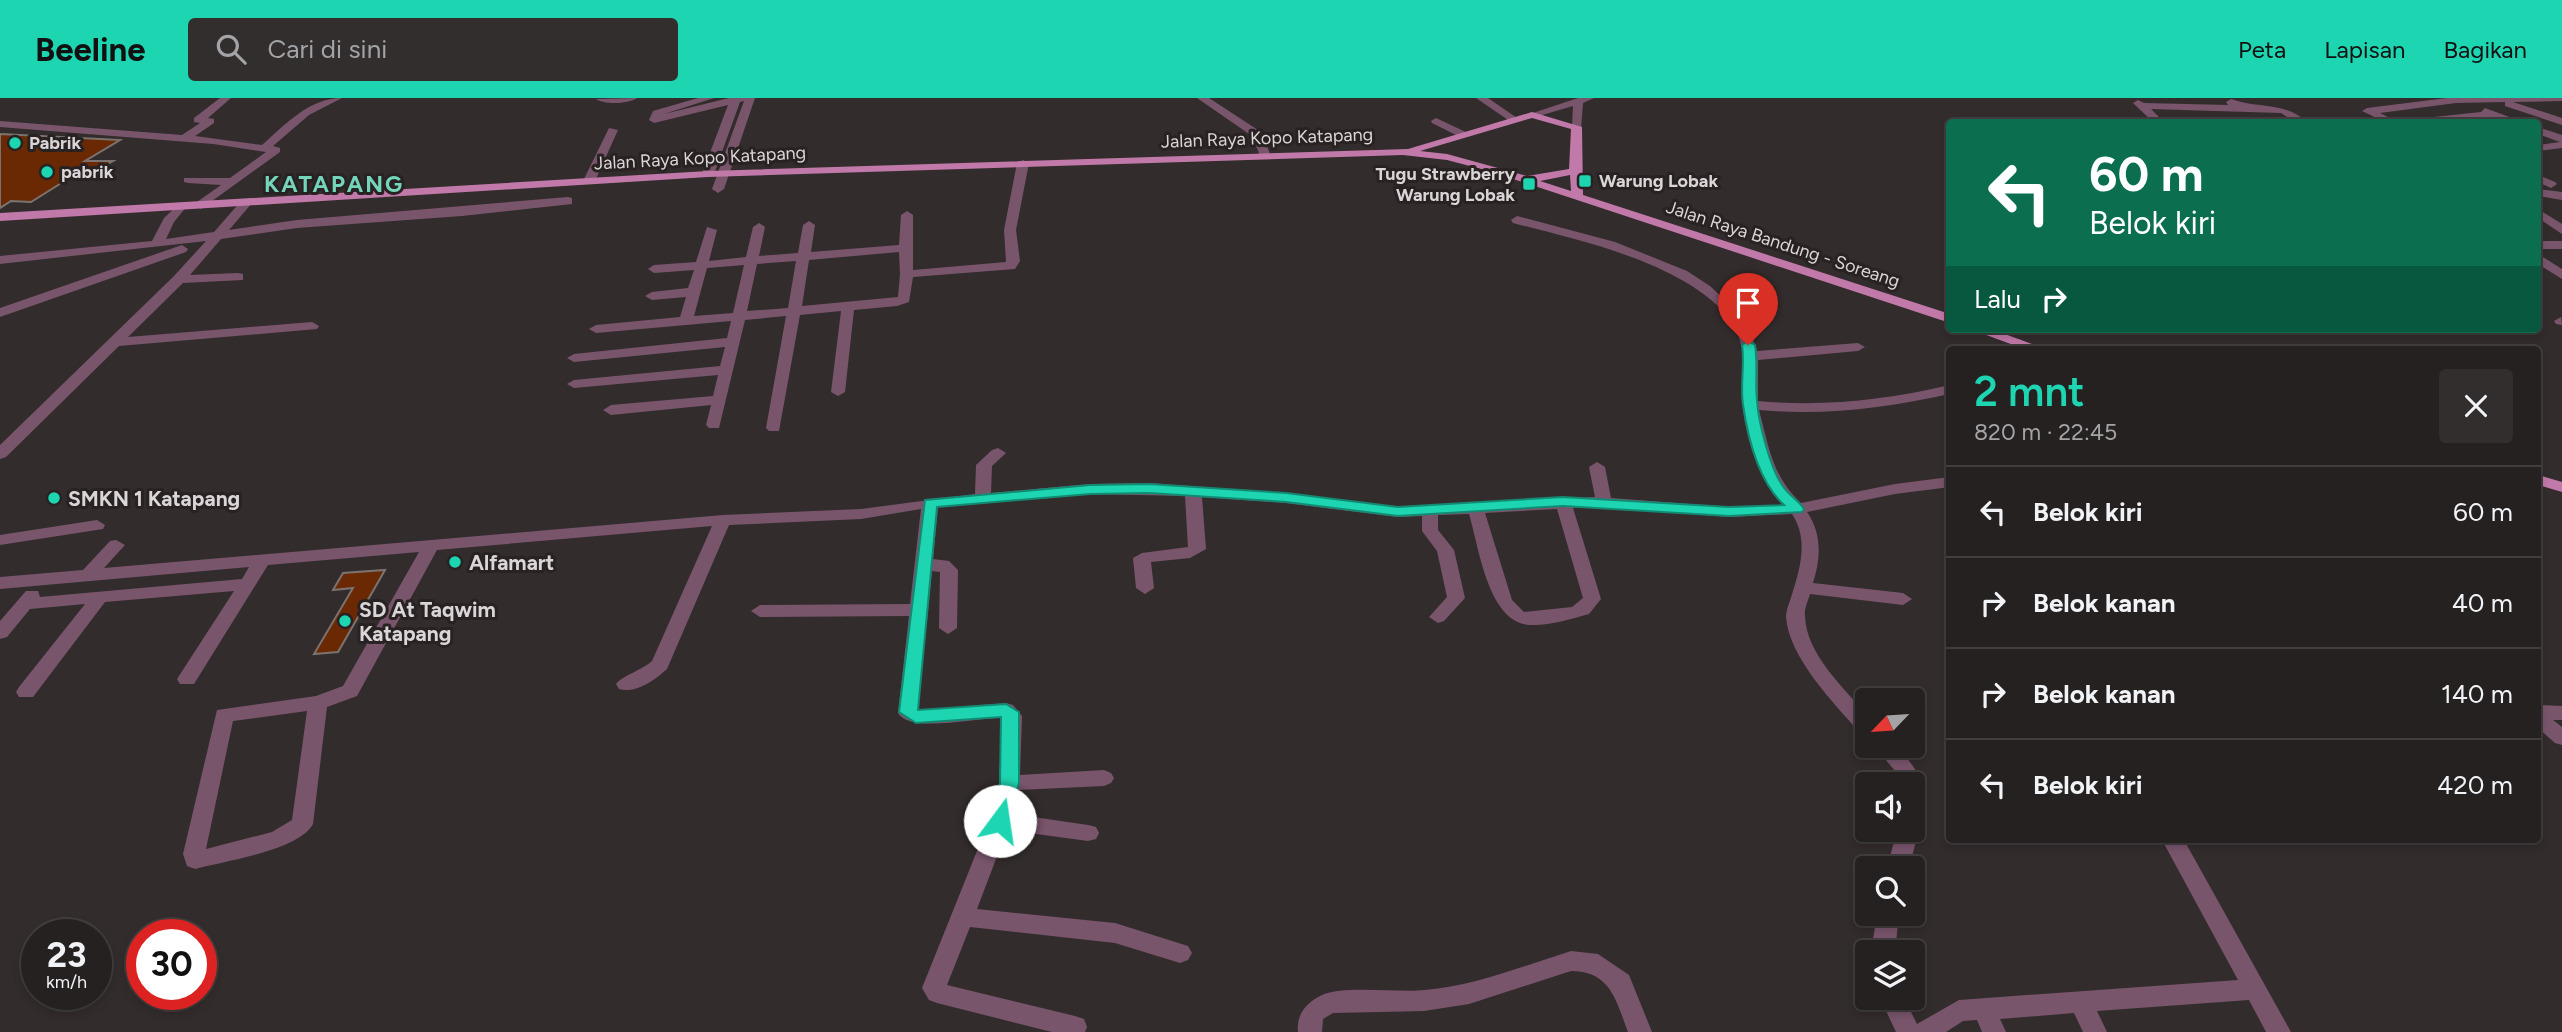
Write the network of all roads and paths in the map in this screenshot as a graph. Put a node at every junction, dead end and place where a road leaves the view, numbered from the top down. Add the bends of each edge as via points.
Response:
1 (226, 98) edge
2 (337, 98) edge
3 (617, 98) edge
4 (632, 98) edge
5 (709, 98) edge
6 (750, 98) edge
7 (1202, 98) edge
8 (1481, 98) edge
9 (2225, 98) edge
10 (2358, 98) edge
11 (2562, 98) edge
12 (601, 99) edge
13 (733, 99) edge
14 (2453, 99) edge
15 (2494, 99) edge
16 (2536, 99) edge
17 (1584, 100) edge
18 (2137, 102) edge
19 (2562, 107) edge
20 (2239, 108) junction
21 (2381, 108) junction
22 (2495, 114) junction
23 (1531, 115) junction
24 (2156, 119) edge
25 (2297, 119) edge
26 (2386, 119) edge
27 (2445, 119) edge
28 (2509, 119) edge
29 (1515, 120) junction
30 (1436, 121) dead end
31 (2562, 122) edge
32 (0, 124) edge
33 (1577, 127) junction
34 (613, 130) dead end
35 (2541, 131) edge
36 (1464, 135) junction
37 (184, 139) junction
38 (2562, 139) edge
39 (2562, 145) edge
40 (266, 147) junction
41 (2541, 148) edge
42 (1427, 150) junction
43 (1403, 152) joint
44 (1265, 156) junction
45 (1023, 163) junction
46 (1574, 171) junction
47 (723, 173) junction
48 (708, 174) junction
49 (1524, 179) junction
50 (2541, 179) edge
51 (188, 180) dead end
52 (589, 181) junction
53 (232, 182) junction
54 (2551, 184) dead end
55 (719, 189) dead end
56 (2541, 193) edge
57 (1577, 195) junction
58 (2562, 196) edge
59 (568, 201) dead end
60 (246, 203) junction
61 (201, 205) junction
62 (181, 206) junction
63 (907, 215) dead end
64 (2541, 215) edge
65 (0, 217) edge
66 (1517, 220) dead end
67 (809, 225) dead end
68 (760, 227) dead end
69 (711, 230) dead end
70 (2562, 230) edge
71 (212, 236) junction
72 (158, 243) junction
73 (2541, 245) edge
74 (2562, 245) edge
75 (905, 248) junction
76 (803, 256) junction
77 (0, 260) edge
78 (2541, 260) edge
79 (750, 261) junction
80 (700, 265) junction
81 (654, 269) dead end
82 (907, 274) junction
83 (2562, 275) edge
84 (238, 277) dead end
85 (179, 279) junction
86 (693, 292) junction
87 (652, 296) dead end
88 (848, 307) junction
89 (794, 312) junction
90 (0, 313) edge
91 (738, 317) junction
92 (1946, 317) edge
93 (686, 321) junction
94 (312, 326) dead end
95 (596, 330) dead end
96 (1986, 333) edge
97 (113, 342) junction
98 (733, 342) junction
99 (2015, 346) edge
100 (1858, 347) dead end
101 (1758, 356) junction
102 (574, 358) dead end
103 (727, 370) junction
104 (574, 384) dead end
105 (1946, 390) edge
106 (838, 391) dead end
107 (720, 400) junction
108 (1760, 406) junction
109 (611, 410) dead end
110 (714, 425) dead end
111 (774, 428) dead end
112 (998, 453) dead end
113 (0, 454) edge
114 (1597, 467) dead end
115 (2541, 482) edge
116 (1946, 483) edge
117 (2562, 487) edge
118 (1193, 491) junction
119 (983, 499) junction
120 (1563, 502) junction
121 (1604, 502) junction
122 (930, 503) junction
123 (1803, 507) junction
124 (1476, 509) junction
125 (1430, 512) junction
126 (723, 520) junction
127 (97, 525) dead end
128 (0, 540) edge
129 (116, 545) dead end
130 (431, 546) junction
131 (262, 559) junction
132 (923, 565) junction
133 (149, 569) junction
134 (89, 574) junction
135 (45, 579) junction
136 (0, 583) edge
137 (246, 584) junction
138 (1144, 588) dead end
139 (1812, 589) junction
140 (131, 594) junction
141 (100, 597) junction
142 (1903, 599) dead end
143 (24, 604) junction
144 (917, 610) junction
145 (760, 611) dead end
146 (1438, 617) dead end
147 (947, 628) dead end
148 (0, 633) edge
149 (187, 679) dead end
150 (626, 684) dead end
151 (26, 692) dead end
152 (318, 703) junction
153 (2541, 712) edge
154 (2562, 713) edge
155 (1855, 714) edge
156 (2541, 720) edge
157 (2562, 738) edge
158 (1895, 758) edge
159 (1908, 772) edge
160 (1104, 778) dead end
161 (1009, 783) junction
162 (1000, 821) junction
163 (1088, 833) dead end
164 (2175, 843) edge
165 (963, 917) junction
166 (1180, 953) dead end
167 (2257, 989) junction
168 (2081, 1003) junction
169 (1984, 1009) junction
170 (1898, 1010) edge
171 (1074, 1027) dead end
172 (1310, 1032) edge
173 (1640, 1032) edge
174 (1908, 1032) edge
175 (1925, 1032) edge
176 (1994, 1032) edge
177 (2095, 1032) edge
178 (2279, 1032) edge

1 - 37 street via 198,120 211,121
2 - 40 street via 305,113
3 - 4 street
3 - 12 street
5 - 13 street via 657,113 654,120
6 - 47 street
7 - 44 street via 1257,134
8 - 29 street
9 - 20 street
10 - 21 street
11 - 16 street
13 - 48 street
14 - 15 street
14 - 21 street
14 - 22 street
15 - 16 street
15 - 31 street
16 - 19 street
17 - 23 street
17 - 33 street
18 - 20 street
18 - 24 street
20 - 25 street via 2283,110
21 - 26 street via 2367,111
22 - 27 street
22 - 28 street
23 - 29 main road
23 - 33 main road
29 - 36 main road
30 - 36 street
32 - 37 street
33 - 46 main road
34 - 52 street
35 - 38 street
36 - 42 main road
37 - 40 street
39 - 41 street
40 - 53 street via 276,151
42 - 43 main road, Jalan Raya Bandung - Soreang
42 - 49 main road, Jalan Raya Bandung - Soreang
43 - 44 main road, Jalan Raya Kopo Katapang
44 - 45 main road, Jalan Raya Kopo Katapang
45 - 47 main road, Jalan Raya Kopo Katapang
45 - 82 street via 1010,230 1014,264
46 - 49 main road
46 - 57 main road
47 - 48 main road, Jalan Raya Kopo Katapang
47 - 55 street
48 - 52 main road, Jalan Raya Kopo Katapang
49 - 57 main road, Jalan Raya Bandung - Soreang
50 - 54 street
51 - 53 street
52 - 60 main road, Jalan Raya Kopo Katapang
53 - 61 street
56 - 58 street
57 - 92 main road, Jalan Raya Bandung - Soreang
59 - 71 street via 328,221
60 - 61 main road, Jalan Raya Kopo Katapang
60 - 71 street
61 - 62 main road, Jalan Raya Kopo Katapang
62 - 65 main road, Jalan Raya Kopo Katapang
62 - 72 street
63 - 75 street
64 - 70 street
66 - 101 street via 1611,245 1695,281 1741,323
67 - 76 street
68 - 79 street
69 - 80 street
71 - 72 street
71 - 85 street
71 - 90 street
72 - 77 street
73 - 74 street
75 - 76 street
75 - 82 street
76 - 79 street
76 - 89 street
78 - 83 street
79 - 80 street
79 - 91 street
80 - 81 street
80 - 86 street
82 - 88 street via 902,301
84 - 85 street
85 - 97 street
86 - 87 street
86 - 93 street
88 - 89 street
88 - 106 street
89 - 91 street
89 - 111 street
91 - 93 street
91 - 98 street
93 - 95 street
94 - 97 street
96 - 99 main road
97 - 113 street
98 - 102 street
98 - 103 street
100 - 101 street
101 - 108 street
103 - 104 street
103 - 107 street
105 - 108 street via 1892,404
107 - 109 street
107 - 110 street
108 - 123 street via 1770,478 1777,490
112 - 119 street via 984,465
114 - 121 street
115 - 117 main road
116 - 123 street
118 - 119 street via 1090,489
118 - 125 street
118 - 138 street via 1197,550 1142,558
119 - 122 street
120 - 121 street
120 - 124 street
120 - 124 street via 1592,599 1583,610 1530,619 1518,617 1504,602
121 - 123 street via 1729,512
122 - 126 street via 848,515
122 - 132 street
123 - 139 street via 1809,527
124 - 125 street
125 - 146 street via 1430,531 1445,550 1456,598
126 - 130 street
126 - 150 street via 660,664 647,676
127 - 128 street
129 - 134 street
130 - 131 street
130 - 152 street via 350,691
131 - 133 street
131 - 137 street
132 - 144 street
132 - 147 street via 943,565 949,570
133 - 134 street
133 - 140 street
134 - 135 street
135 - 136 street
135 - 143 street
137 - 140 street
137 - 149 street
139 - 142 street
139 - 155 street via 1795,614 1800,635 1821,674
140 - 141 street
141 - 143 street
141 - 151 street
143 - 148 street
144 - 145 street
144 - 161 street via 908,712 916,717 1010,712
152 - 152 street via 302,824 278,839 195,860 224,715
153 - 154 street
156 - 157 street
158 - 159 street
160 - 161 street
161 - 162 street
162 - 163 street
162 - 165 street
164 - 167 street
165 - 166 street via 1115,933
165 - 171 street via 934,991
167 - 168 street
167 - 178 street
168 - 169 street
168 - 177 street
169 - 175 street via 1959,1012
169 - 176 street
170 - 174 street
172 - 173 street via 1308,1024 1314,1012 1329,1003 1469,994 1572,961 1590,961 1621,982

